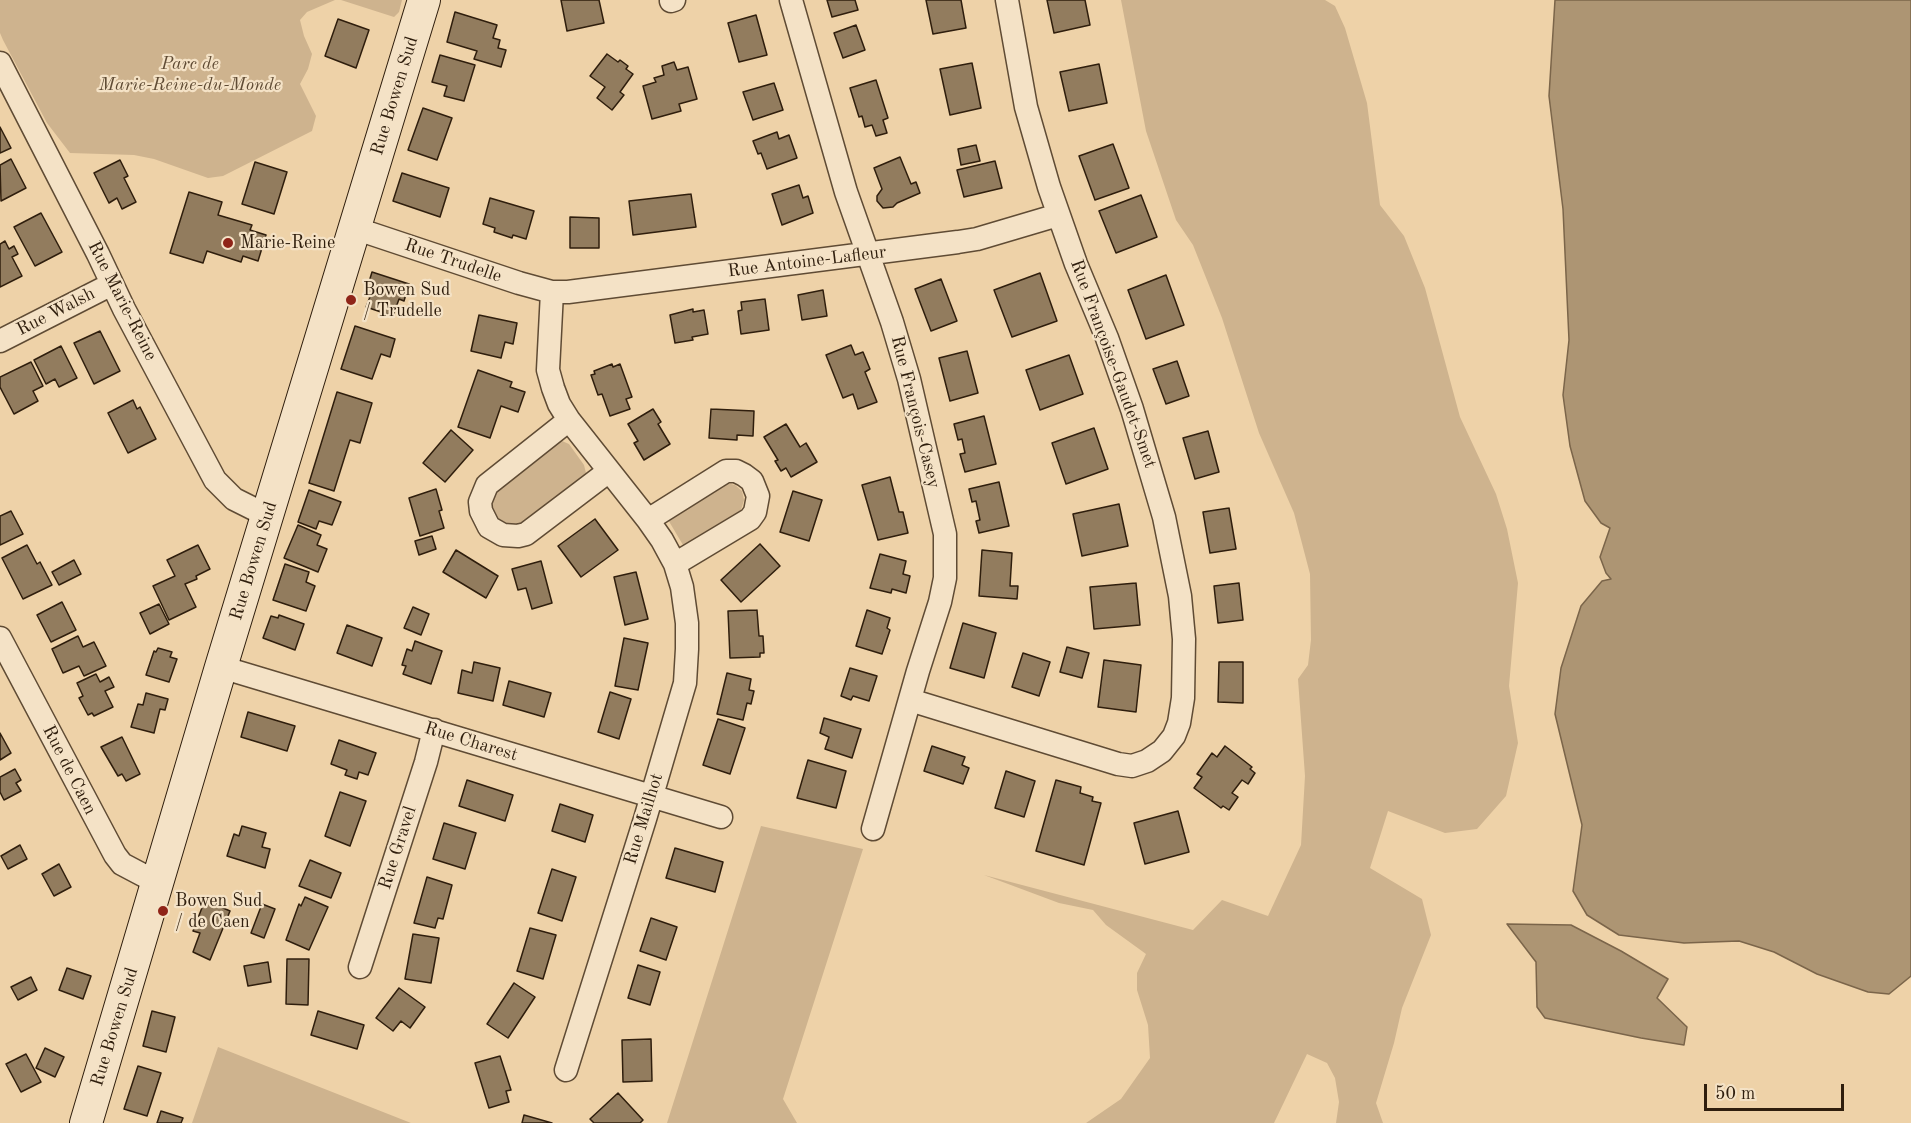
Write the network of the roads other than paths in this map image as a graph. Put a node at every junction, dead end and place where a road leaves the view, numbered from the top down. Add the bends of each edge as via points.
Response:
1 (424, 0) edge
2 (791, 0) edge
3 (1006, 0) edge
4 (0, 63) edge
5 (1058, 215) junction
6 (354, 228) junction
7 (867, 254) junction
8 (112, 284) junction
9 (552, 292) junction
10 (0, 341) edge
11 (568, 420) junction
12 (609, 471) junction
13 (268, 516) junction
14 (648, 520) junction
15 (675, 564) junction
16 (0, 638) edge
17 (221, 667) junction
18 (910, 700) junction
19 (434, 730) junction
20 (650, 797) junction
21 (721, 817) dead end
22 (873, 829) dead end
23 (158, 883) junction
24 (360, 967) dead end
25 (566, 1070) dead end
26 (86, 1123) edge

1 - 6 street, Rue Bowen Sud
2 - 7 street, Rue François-Casey
3 - 5 street, Rue Françoise-Gaudet-Smet via 1026,108
4 - 8 street, Rue Marie-Reine
5 - 7 street, Rue Antoine-Lafleur via 977,239
5 - 18 street, Rue Françoise-Gaudet-Smet via 1132,408 1164,517 1180,596 1184,639 1179,723 1162,751 1132,766
6 - 9 street, Rue Trudelle
6 - 13 street, Rue Bowen Sud
7 - 9 street, Rue Antoine-Lafleur via 588,291
7 - 18 street, Rue François-Casey via 909,379 945,534 945,578 940,602
8 - 10 street, Rue Walsh
8 - 13 street, Rue Marie-Reine via 215,480 234,499
9 - 11 street, Rue Mailhot via 548,370
11 - 12 street, Rue Mailhot
11 - 12 street via 487,485 480,502 489,527 503,535 526,534
12 - 14 street, Rue Mailhot
13 - 17 street, Rue Bowen Sud
14 - 15 street, Rue Mailhot
14 - 15 street via 726,471 736,471 752,481 758,496 750,519
15 - 20 street, Rue Mailhot via 687,623 685,682
16 - 23 street, Rue de Caen via 115,855 122,864
17 - 19 street, Rue Charest
17 - 23 street, Rue Bowen Sud
18 - 22 street, Rue François-Casey
19 - 20 street, Rue Charest
19 - 24 street, Rue Gravel
20 - 21 street, Rue Charest
20 - 25 street, Rue Mailhot
23 - 26 street, Rue Bowen Sud

